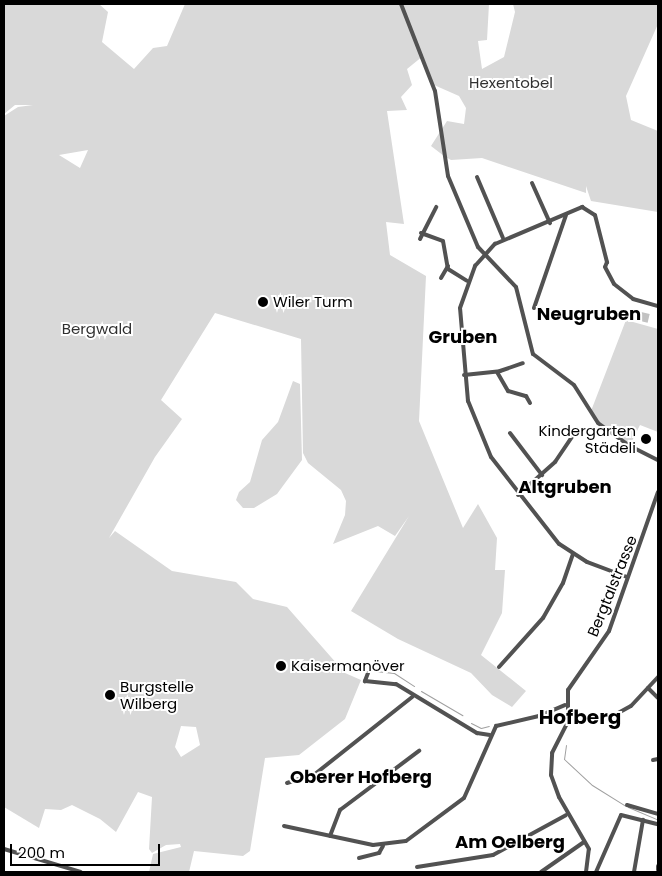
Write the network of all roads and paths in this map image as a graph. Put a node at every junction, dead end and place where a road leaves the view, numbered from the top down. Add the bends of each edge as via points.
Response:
1 (401, 4) edge
2 (477, 176) dead end
3 (532, 183) dead end
4 (436, 207) dead end
5 (566, 215) junction
6 (550, 223) junction
7 (421, 233) junction
8 (503, 238) junction
9 (420, 239) dead end
10 (483, 254) junction
11 (448, 266) junction
12 (441, 278) dead end
13 (467, 281) junction
14 (658, 306) edge
15 (534, 308) dead end
16 (523, 364) dead end
17 (497, 372) junction
18 (464, 375) junction
19 (530, 403) dead end
20 (576, 431) dead end
21 (510, 433) dead end
22 (658, 460) edge
23 (542, 475) junction
24 (658, 492) edge
25 (518, 494) junction
26 (573, 554) junction
27 (627, 577) junction
28 (499, 667) dead end
29 (368, 673) dead end
30 (658, 677) edge
31 (648, 688) junction
32 (412, 697) junction
33 (658, 698) edge
34 (565, 705) junction
35 (608, 718) dead end
36 (490, 735) junction
37 (419, 751) dead end
38 (658, 759) edge
39 (653, 760) dead end
40 (287, 783) dead end
41 (627, 805) dead end
42 (658, 814) edge
43 (566, 815) junction
44 (643, 820) junction
45 (658, 824) edge
46 (284, 826) dead end
47 (330, 836) junction
48 (584, 842) junction
49 (383, 846) junction
50 (4, 849) edge
51 (359, 858) dead end
52 (417, 866) dead end
53 (658, 866) edge
54 (658, 870) edge
55 (81, 872) edge
56 (541, 872) edge
57 (586, 872) edge
58 (596, 872) edge
59 (634, 872) edge

1 - 10 street via 434,85 445,167
2 - 8 street
3 - 6 street
4 - 7 street
5 - 6 street
5 - 14 street via 580,207 594,212 610,278 633,299
5 - 15 street
6 - 8 street
7 - 9 street
7 - 11 street via 445,243
8 - 10 street
10 - 13 street
10 - 22 street via 516,287 526,338 537,360 574,384 590,415 605,429
11 - 12 street
11 - 13 street
13 - 18 street via 459,321
16 - 17 street
17 - 18 street
17 - 19 street via 508,391 526,396
18 - 25 street via 478,432
20 - 23 street
21 - 23 street
23 - 25 street
24 - 27 street, Bergtalstrasse via 634,567
25 - 26 street via 546,531
26 - 27 street
26 - 28 street via 545,616
27 - 34 street, Bergtalstrasse via 626,589 609,631 569,686
29 - 32 street via 365,681 392,683
30 - 31 street
31 - 33 street
31 - 35 street via 620,714
32 - 36 street via 477,733
32 - 40 street via 315,774
34 - 36 street via 539,716 503,722
34 - 43 street, Bergtalstrasse via 568,721 555,743 550,762
36 - 49 street via 488,748 458,805 406,841
37 - 47 street via 340,810
38 - 39 street
41 - 42 street
43 - 48 street, Bergtalstrasse via 582,834
43 - 52 street via 493,855
44 - 45 street
44 - 58 street via 630,814 619,816
44 - 59 street
46 - 47 street
47 - 49 street
48 - 56 street
48 - 57 street, Bergtalstrasse via 590,858
49 - 51 street via 379,853
50 - 55 street
53 - 54 street

